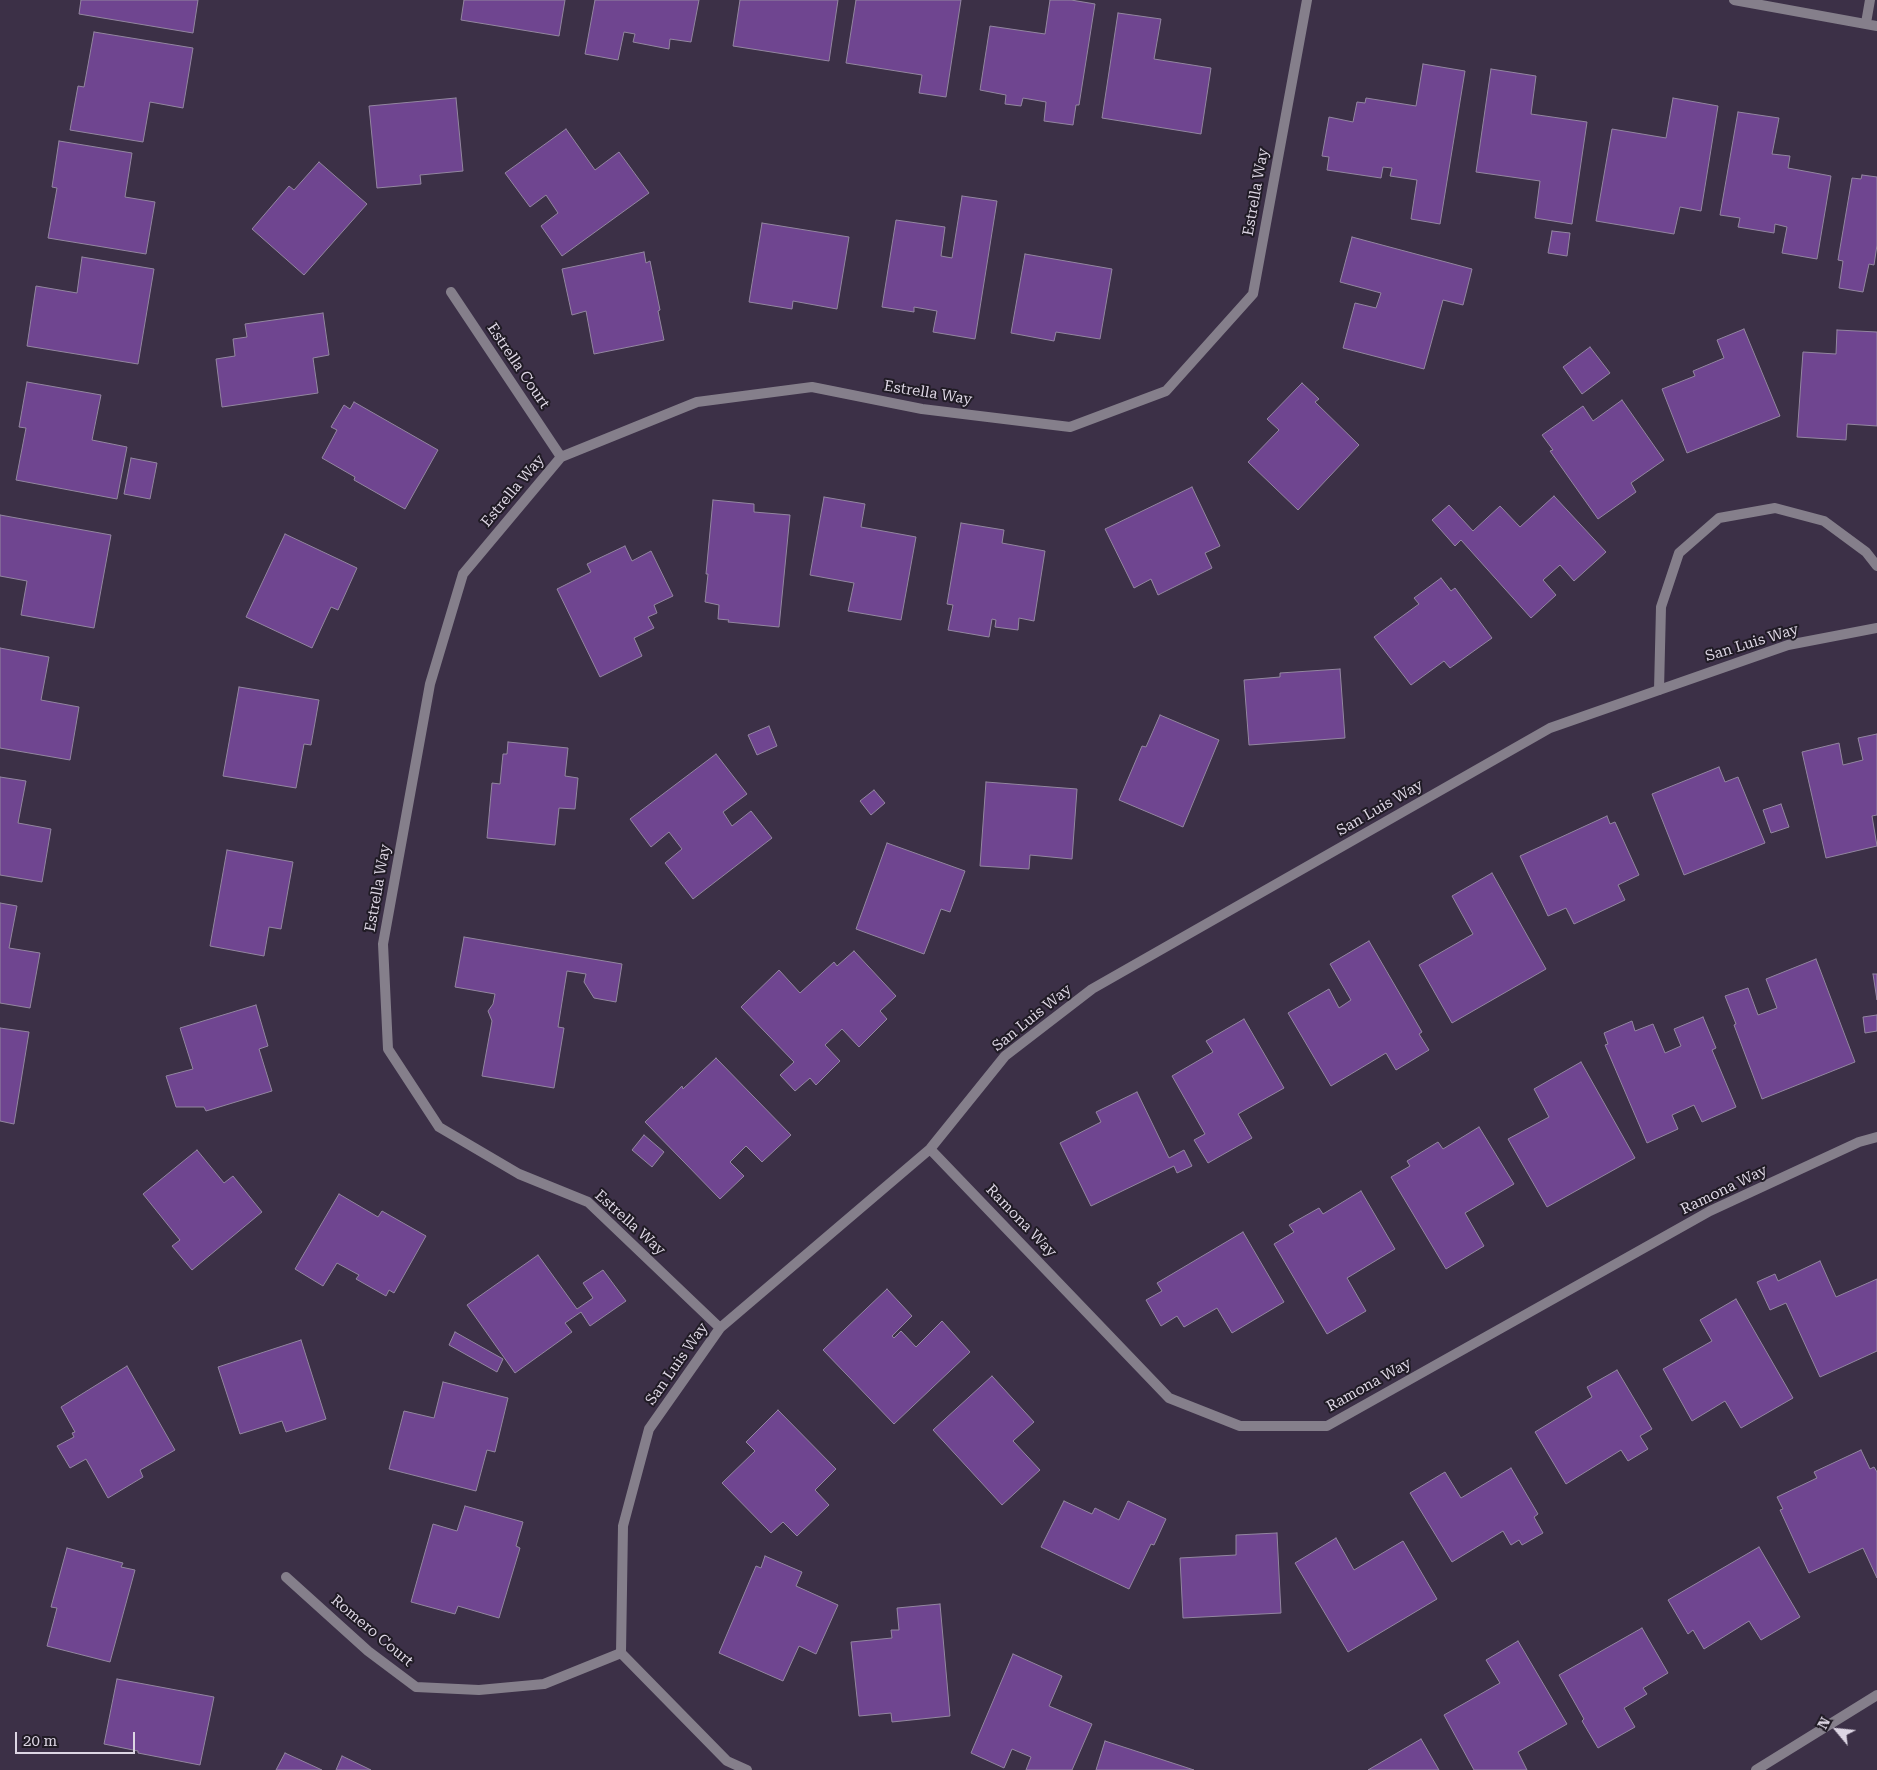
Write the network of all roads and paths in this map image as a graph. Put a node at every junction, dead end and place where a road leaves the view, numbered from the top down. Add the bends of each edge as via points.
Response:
1 (1307, 0) edge
2 (1734, 0) edge
3 (1870, 0) edge
4 (1866, 23) junction
5 (1877, 26) edge
6 (451, 292) dead end
7 (561, 457) junction
8 (1877, 566) edge
9 (1877, 628) edge
10 (1659, 690) junction
11 (1877, 1137) edge
12 (930, 1148) junction
13 (720, 1328) junction
14 (286, 1577) dead end
15 (621, 1653) junction
16 (1877, 1695) edge
17 (747, 1770) edge
18 (1756, 1770) edge

1 - 7 street, Estrella Way via 1253,294 1166,391 1070,427 922,409 812,387 697,402
2 - 4 street
3 - 4 street
4 - 5 street
6 - 7 street, Estrella Court
7 - 13 street, Estrella Way via 463,574 430,684 383,944 388,1049 438,1127 519,1174 588,1202
8 - 10 street via 1866,552 1824,522 1775,508 1719,518 1679,553 1661,607
9 - 10 street, San Luis Way via 1788,645
10 - 12 street, San Luis Way via 1550,728 1092,989 1005,1056
11 - 12 street, Ramona Way via 1859,1142 1710,1211 1327,1426 1240,1426 1169,1398
12 - 13 street, San Luis Way
13 - 15 street, San Luis Way via 650,1429 623,1526
14 - 15 street, Romero Court via 368,1652 416,1687 480,1690 544,1684
15 - 17 street via 727,1761
16 - 18 street

